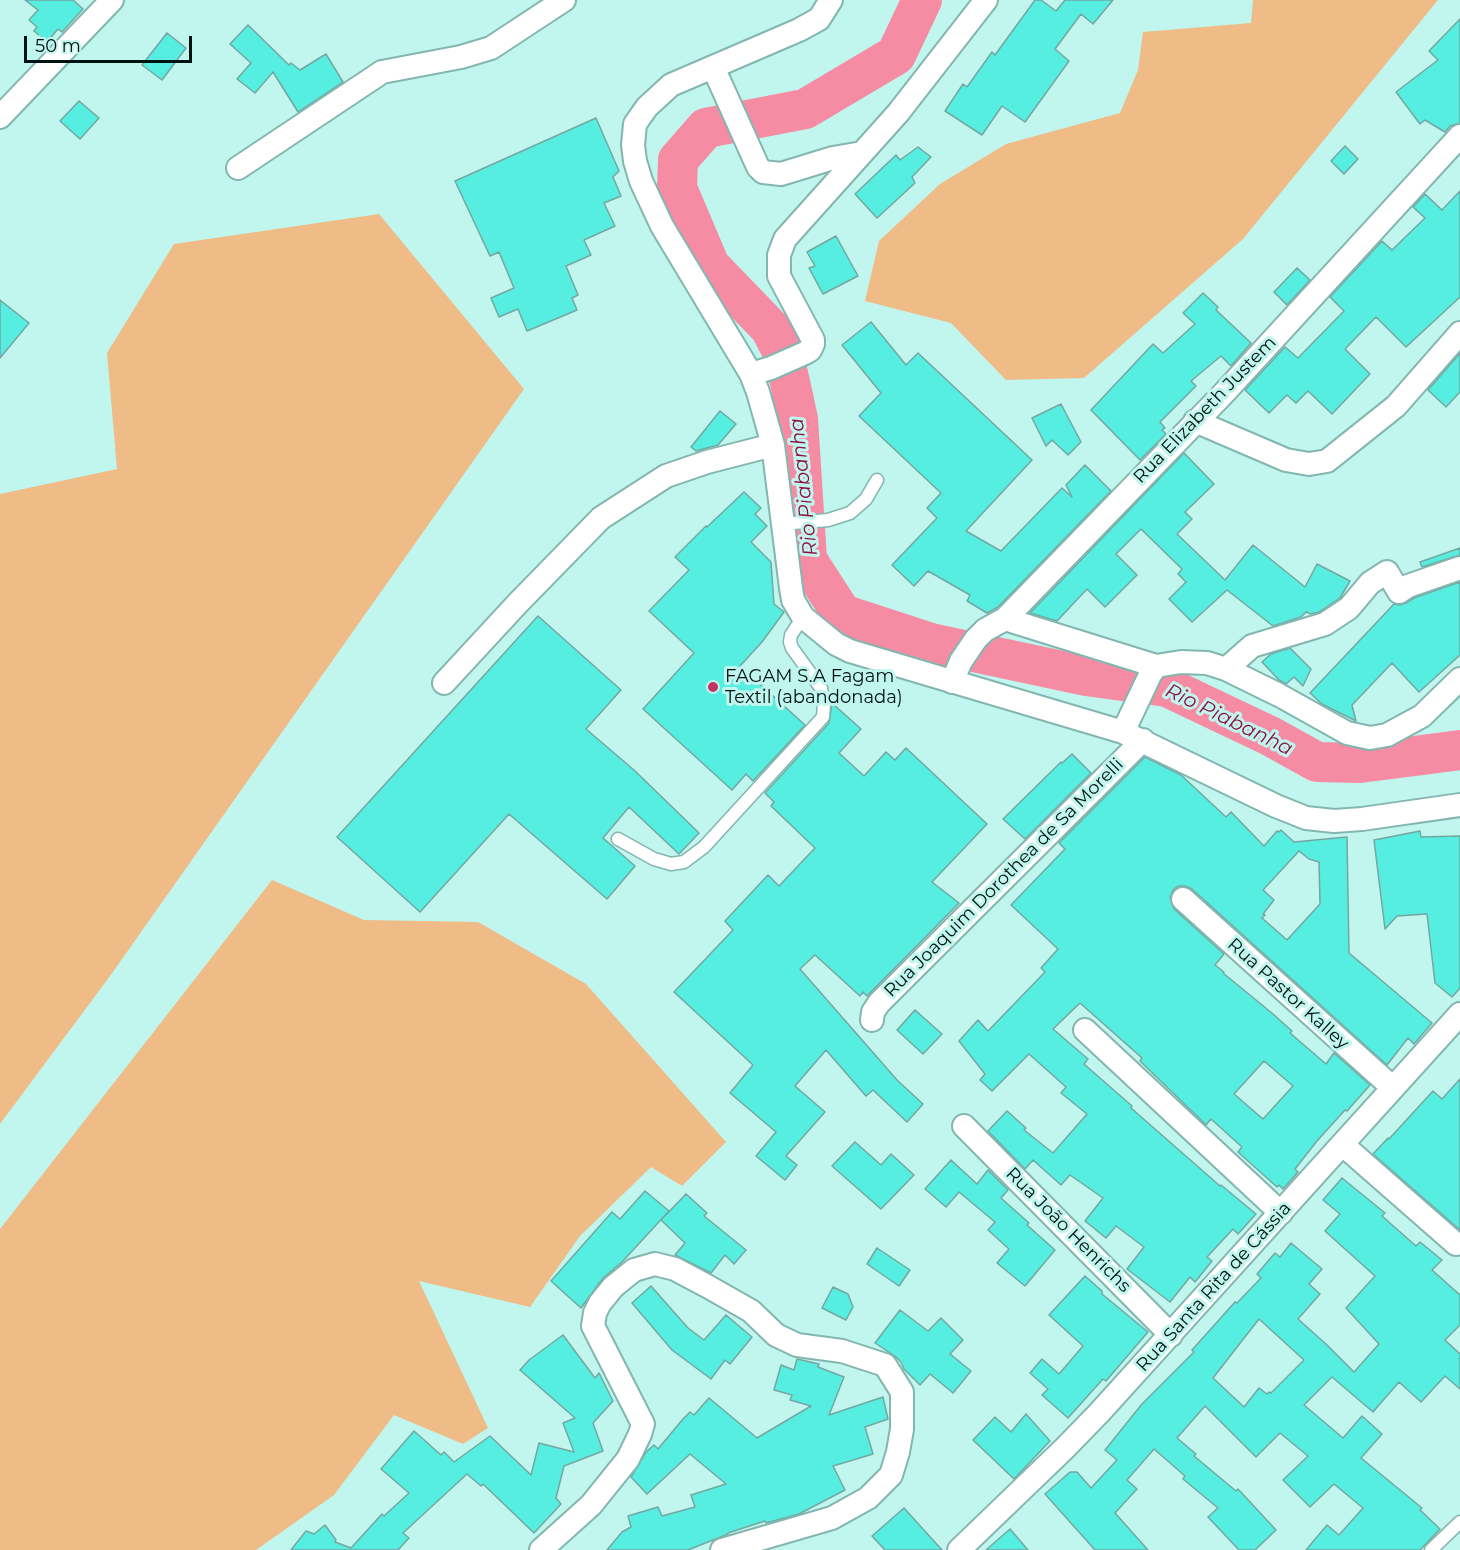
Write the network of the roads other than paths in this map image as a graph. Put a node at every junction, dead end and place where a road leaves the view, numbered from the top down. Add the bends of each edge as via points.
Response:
1 (112, 0) edge
2 (564, 0) edge
3 (831, 0) edge
4 (986, 0) edge
5 (713, 67) junction
6 (0, 117) edge
7 (1460, 136) edge
8 (862, 153) junction
9 (238, 168) dead end
10 (1460, 333) edge
11 (761, 371) junction
12 (1195, 421) junction
13 (773, 445) junction
14 (877, 480) dead end
15 (791, 524) junction
16 (1460, 568) edge
17 (803, 617) junction
18 (1005, 619) junction
19 (1226, 669) junction
20 (956, 671) junction
21 (1153, 671) junction
22 (1460, 679) edge
23 (444, 683) dead end
24 (1132, 730) junction
25 (1460, 805) edge
26 (618, 839) dead end
27 (1183, 899) dead end
28 (1460, 1014) edge
29 (872, 1020) dead end
30 (1085, 1030) dead end
31 (1393, 1088) junction
32 (964, 1126) dead end
33 (1343, 1144) junction
34 (1281, 1213) junction
35 (1456, 1244) dead end
36 (1171, 1335) junction
37 (1460, 1522) edge
38 (541, 1550) edge
39 (722, 1550) edge
40 (959, 1550) edge
41 (1431, 1550) edge

1 - 6 street
2 - 9 street via 491,48 382,72
3 - 5 street via 819,19
4 - 8 street
5 - 8 street via 763,172 781,174
5 - 11 street via 671,85 647,106 635,124 635,161 662,226
7 - 12 street, Rua Elizabeth Justem
8 - 11 street via 792,230 778,255 779,276 813,340 812,347
10 - 12 street via 1396,406 1327,461 1309,464 1286,460
11 - 13 street via 758,392
12 - 18 street, Rua Elizabeth Justem
13 - 15 street
13 - 23 street via 666,476 601,518
14 - 15 lane via 866,499 850,513
15 - 17 street via 792,594
16 - 19 street via 1399,592 1387,572 1370,583 1349,608 1325,624 1252,646
17 - 20 street via 850,651
17 - 26 lane via 790,642 821,688 823,717 704,847 684,862 671,864 654,859
18 - 20 street, Rua Elizabeth Justem via 976,639
18 - 21 street
19 - 21 street via 1207,663 1181,662
19 - 22 street via 1347,733 1370,738 1387,735 1422,716
20 - 24 street
21 - 24 street
24 - 25 street via 1306,818 1362,819
24 - 29 street, Rua Joaquim Dorothea de Sa Morelli via 879,1003
27 - 31 street, Rua Pastor Kalley
28 - 31 street, Rua Santa Rita de Cássia
30 - 34 street
31 - 33 street, Rua Santa Rita de Cássia
32 - 36 street, Rua João Henrichs
33 - 34 street, Rua Santa Rita de Cássia
33 - 35 street
34 - 36 street, Rua Santa Rita de Cássia
36 - 40 street, Rua Santa Rita de Cássia via 1064,1449
37 - 41 lane
38 - 39 street via 591,1505 628,1459 640,1434 643,1424 593,1326 594,1313 613,1287 634,1270 654,1264 675,1269 707,1286 796,1345 842,1351 885,1365 902,1392 902,1429 891,1474 868,1498 832,1518

